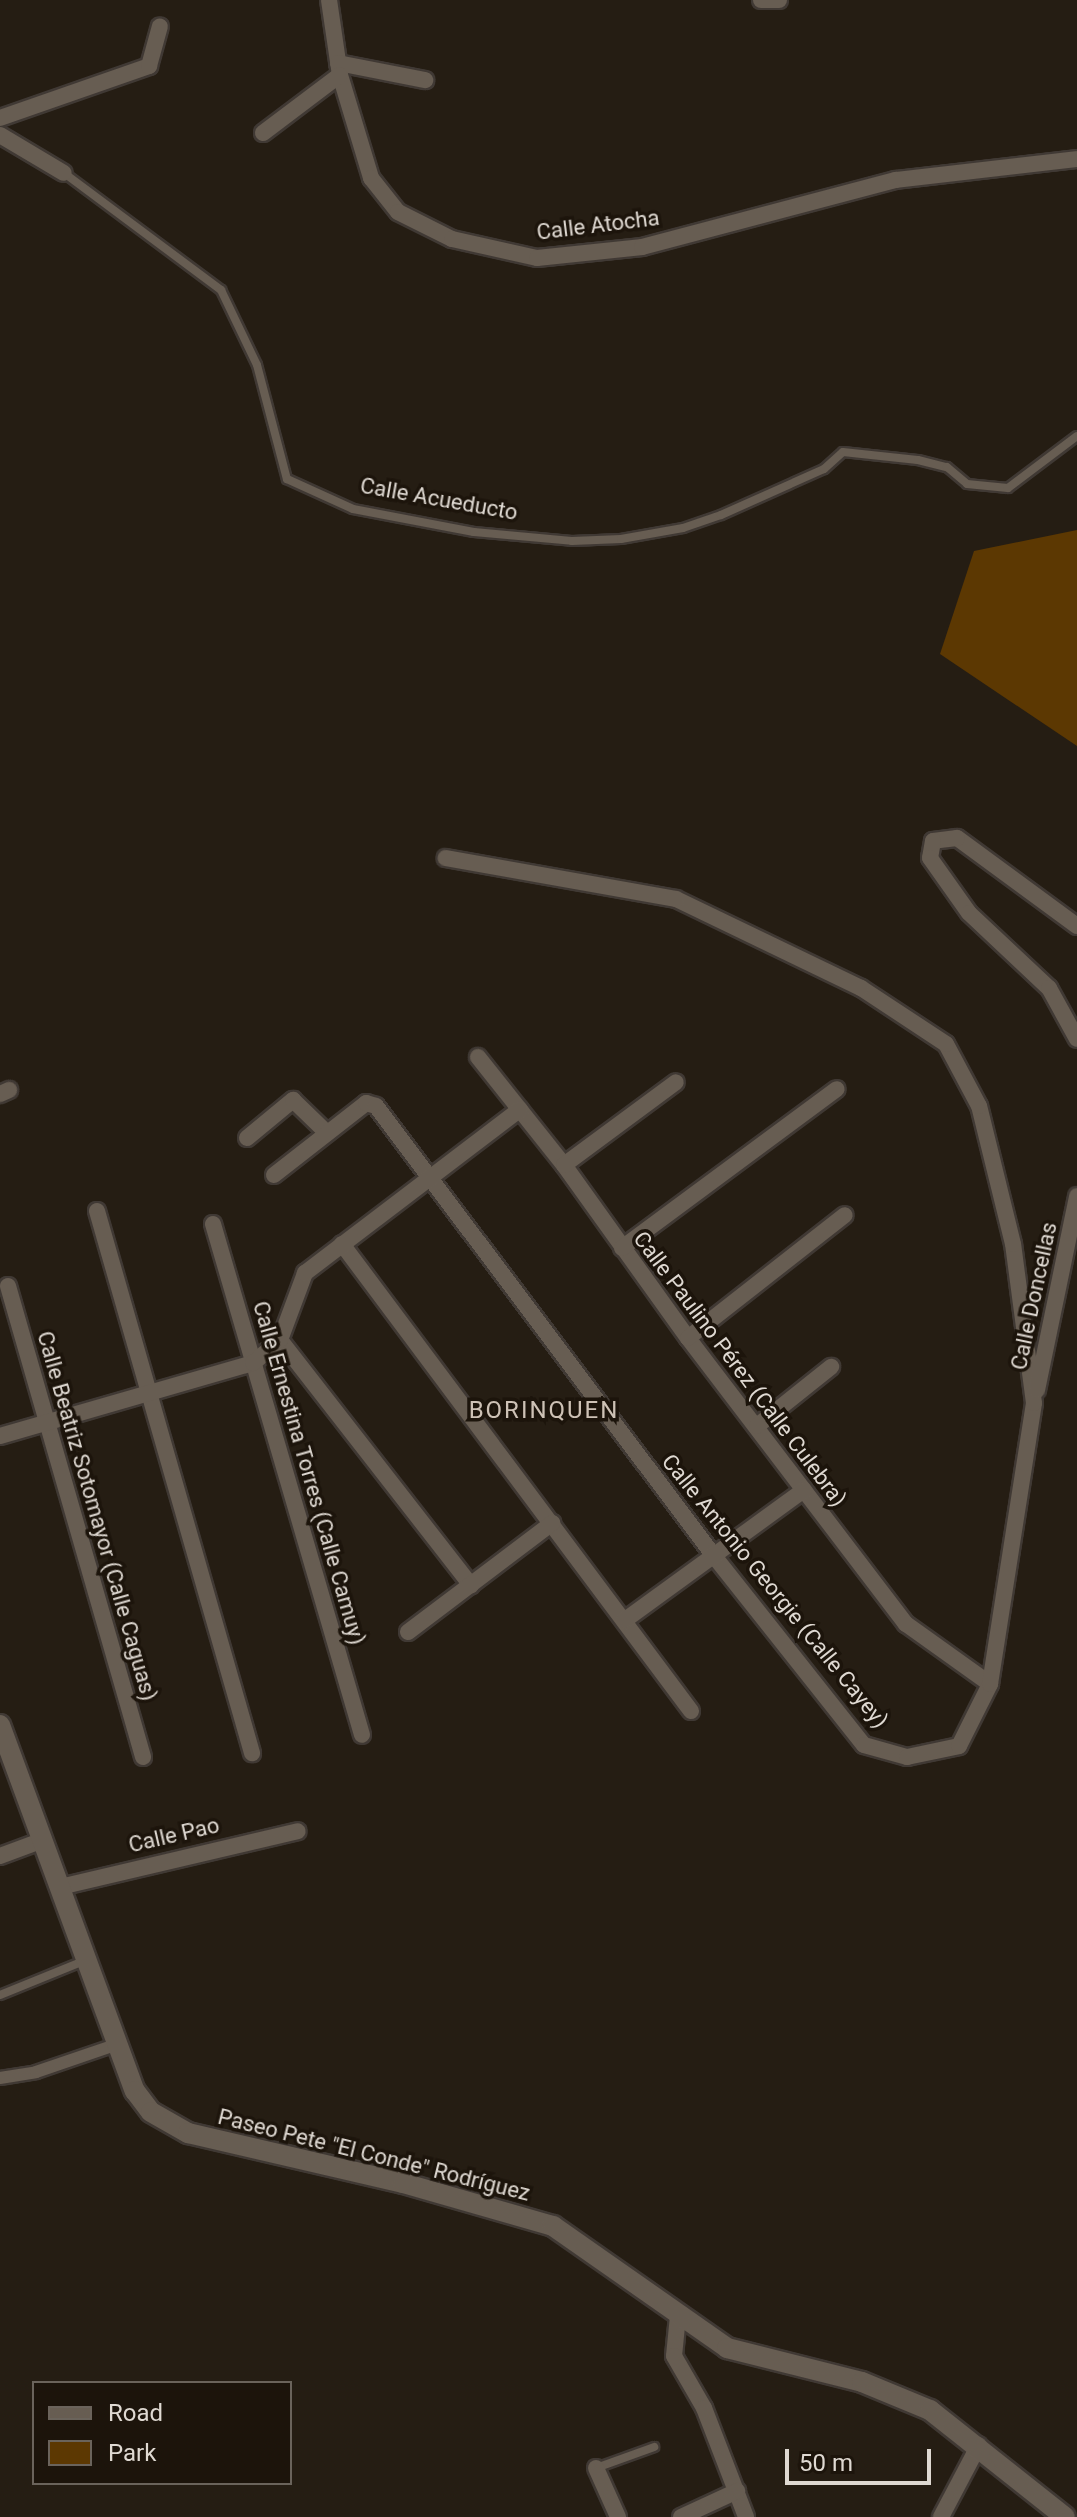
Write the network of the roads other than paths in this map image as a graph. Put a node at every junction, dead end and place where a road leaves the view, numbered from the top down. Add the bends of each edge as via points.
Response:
1 (329, 0) edge
2 (761, 0) edge
3 (779, 0) edge
4 (160, 26) dead end
5 (339, 69) junction
6 (425, 80) dead end
7 (0, 118) edge
8 (263, 133) dead end
9 (0, 135) edge
10 (1077, 159) edge
11 (64, 173) joint
12 (1077, 436) edge
13 (446, 858) dead end
14 (1077, 926) edge
15 (1077, 1039) edge
16 (478, 1057) dead end
17 (676, 1082) dead end
18 (837, 1089) dead end
19 (520, 1109) junction
20 (326, 1132) junction
21 (247, 1138) dead end
22 (564, 1165) junction
23 (274, 1175) dead end
24 (430, 1177) junction
25 (1077, 1196) edge
26 (97, 1211) dead end
27 (845, 1215) dead end
28 (1075, 1219) edge
29 (213, 1224) dead end
30 (342, 1244) junction
31 (622, 1248) junction
32 (8, 1286) dead end
33 (688, 1338) junction
34 (280, 1340) junction
35 (253, 1363) junction
36 (831, 1367) dead end
37 (150, 1392) junction
38 (1034, 1403) junction
39 (47, 1421) junction
40 (757, 1426) junction
41 (0, 1436) edge
42 (804, 1490) junction
43 (552, 1523) junction
44 (714, 1556) junction
45 (471, 1585) junction
46 (625, 1620) junction
47 (408, 1632) dead end
48 (990, 1684) junction
49 (691, 1711) dead end
50 (0, 1725) edge
51 (362, 1735) dead end
52 (252, 1753) dead end
53 (143, 1757) dead end
54 (298, 1831) dead end
55 (43, 1840) junction
56 (0, 1856) edge
57 (60, 1887) junction
58 (87, 1960) junction
59 (0, 1995) edge
60 (118, 2044) junction
61 (0, 2078) edge
62 (678, 2316) junction
63 (979, 2445) junction
64 (654, 2447) dead end
65 (596, 2468) joint
66 (737, 2491) junction
67 (618, 2517) edge
68 (681, 2517) edge
69 (746, 2517) edge
70 (941, 2517) edge
71 (1065, 2517) edge

1 - 5 street, Calle Atocha
2 - 3 street
4 - 7 street via 149,66
5 - 6 street
5 - 8 street
5 - 10 street, Calle Atocha via 371,178 398,212 452,239 537,258 642,247 896,180
9 - 11 street, Calle Acueducto
11 - 12 lane, Calle Acueducto via 221,290 257,365 287,479 353,509 474,532 572,541 683,528 824,469 843,452 918,460 947,467 967,484 1008,488
13 - 38 street, Calle Antonio Georgie (Calle Cayey) via 676,899 861,988 946,1044 983,1121 1013,1244
14 - 15 street via 957,838 933,841 930,858 969,913 1049,988
16 - 19 street, Calle Paulino Pérez (Calle Culebra)
17 - 22 street
18 - 31 street
19 - 22 street, Calle Paulino Pérez (Calle Culebra)
19 - 24 street
20 - 21 street via 293,1100
20 - 23 street
20 - 24 street, Calle Antonio Georgie (Calle Cayey) via 366,1103 376,1106
22 - 31 street, Calle Paulino Pérez (Calle Culebra)
24 - 30 street
24 - 44 street, Calle Antonio Georgie (Calle Cayey)
25 - 28 street, Calle Doncellas
26 - 37 street
27 - 33 street
28 - 38 street, Calle Doncellas
29 - 35 street, Calle Ernestina Torres (Calle Camuy)
30 - 34 street via 305,1273
30 - 43 street
31 - 33 street, Calle Paulino Pérez (Calle Culebra)
32 - 39 street, Calle Beatriz Sotomayor (Calle Caguas)
33 - 40 street, Calle Paulino Pérez (Calle Culebra)
34 - 35 street
34 - 45 street
35 - 37 street
35 - 51 street, Calle Ernestina Torres (Calle Camuy)
36 - 40 street
37 - 39 street
37 - 52 street
38 - 48 street, Calle Antonio Georgie (Calle Cayey)
39 - 41 street
39 - 53 street, Calle Beatriz Sotomayor (Calle Caguas)
40 - 42 street, Calle Paulino Pérez (Calle Culebra)
42 - 44 street
42 - 48 street, Calle Paulino Pérez (Calle Culebra) via 906,1624
43 - 45 street
43 - 46 street
44 - 46 street
44 - 48 street, Calle Antonio Georgie (Calle Cayey) via 864,1745 907,1757 959,1746
45 - 47 street
46 - 49 street
50 - 55 street, Paseo Pete "El Conde" Rodríguez
54 - 57 street, Calle Pao
55 - 56 street
55 - 57 street, Paseo Pete "El Conde" Rodríguez
57 - 58 street, Paseo Pete "El Conde" Rodríguez
58 - 59 lane
58 - 60 street, Paseo Pete "El Conde" Rodríguez
60 - 61 street via 36,2072
60 - 62 street, Paseo Pete "El Conde" Rodríguez via 135,2091 170,2125 553,2226
62 - 63 street, Paseo Pete "El Conde" Rodríguez via 727,2348 899,2394
62 - 66 street via 674,2356 704,2408
63 - 70 street
63 - 71 street, Paseo Pete "El Conde" Rodríguez
64 - 65 lane
65 - 67 street
66 - 68 street
66 - 69 street

